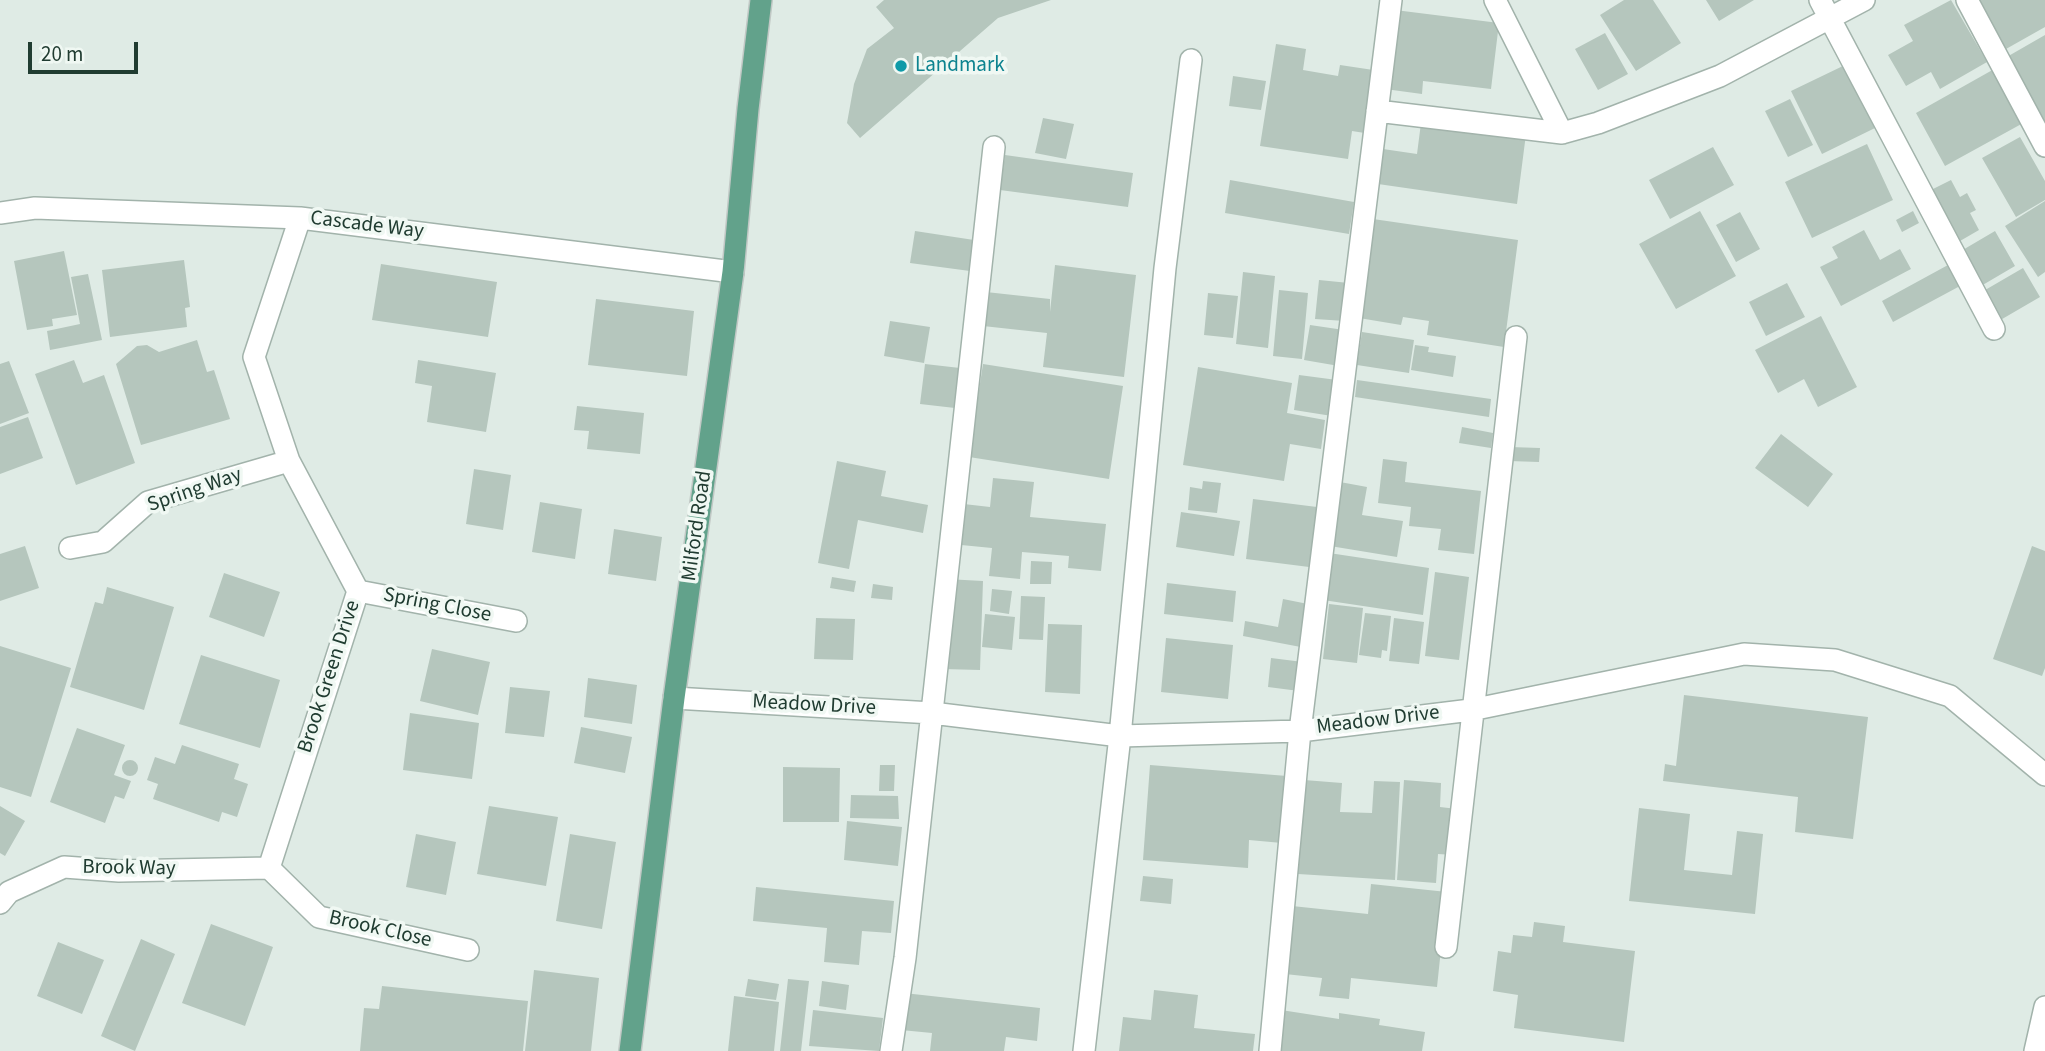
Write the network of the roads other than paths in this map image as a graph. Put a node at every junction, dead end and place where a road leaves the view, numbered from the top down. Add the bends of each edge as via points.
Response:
1 (761, 0) edge
2 (1391, 0) edge
3 (1495, 0) edge
4 (1864, 0) edge
5 (1967, 0) edge
6 (1825, 9) edge
7 (1191, 60) dead end
8 (1377, 111) junction
9 (1562, 133) junction
10 (2045, 146) edge
11 (994, 147) dead end
12 (0, 213) edge
13 (300, 218) junction
14 (733, 272) junction
15 (1994, 329) dead end
16 (1516, 337) dead end
17 (289, 461) junction
18 (70, 548) dead end
19 (358, 591) junction
20 (516, 621) dead end
21 (674, 698) junction
22 (1471, 710) junction
23 (932, 713) junction
24 (1300, 731) junction
25 (1120, 736) junction
26 (2045, 775) edge
27 (269, 868) junction
28 (0, 903) edge
29 (1446, 947) dead end
30 (468, 950) dead end
31 (2045, 1007) edge
32 (630, 1051) edge
33 (891, 1051) edge
34 (1084, 1051) edge
35 (1270, 1051) edge
36 (2035, 1051) edge

1 - 14 main road, Milford Road
2 - 8 street
3 - 9 street
4 - 6 street
5 - 10 street
6 - 9 street via 1720,76
6 - 15 street
7 - 25 street via 1165,268
8 - 9 street
8 - 24 street
11 - 23 street
12 - 13 street, Cascade Way via 35,208
13 - 14 street, Cascade Way
13 - 17 street, Brook Green Drive via 254,357
14 - 21 main road, Milford Road
16 - 22 street
17 - 18 street, Spring Way via 148,502 103,542
17 - 19 street, Brook Green Drive
19 - 20 street, Spring Close
19 - 27 street, Brook Green Drive
21 - 23 street, Meadow Drive
21 - 32 main road, Milford Road
22 - 24 street, Meadow Drive
22 - 26 street, Meadow Drive via 1744,654 1835,660 1950,696
22 - 29 street
23 - 25 street, Meadow Drive
23 - 33 street
24 - 25 street, Meadow Drive
24 - 35 street
25 - 34 street
27 - 28 street, Brook Way via 120,871 64,867 9,892
27 - 30 street, Brook Close via 319,917
31 - 36 street

